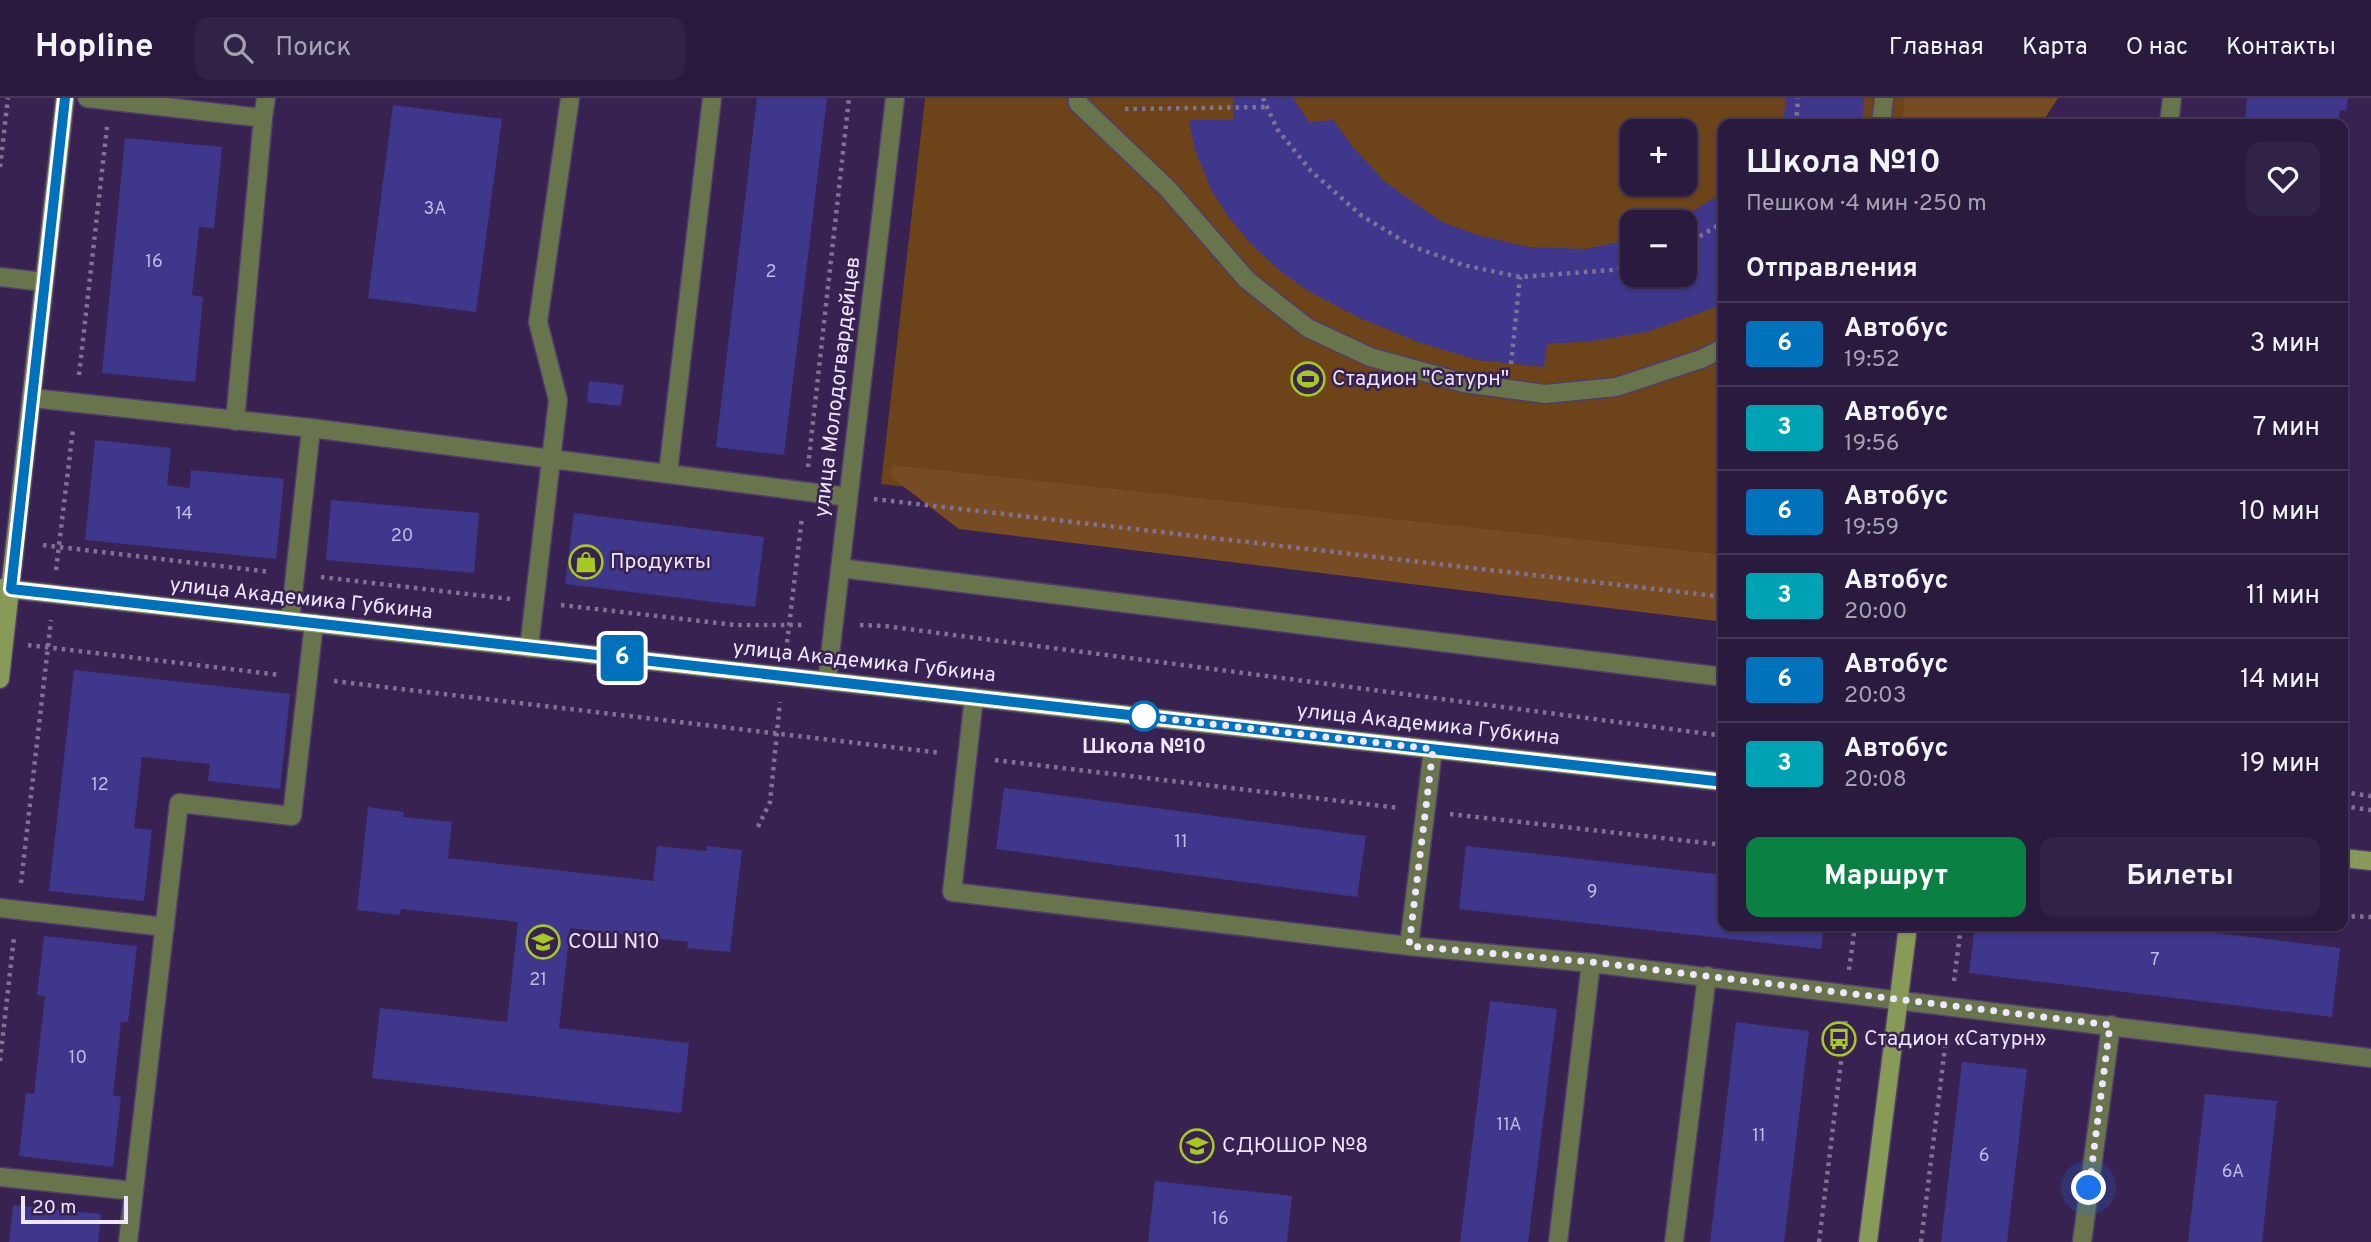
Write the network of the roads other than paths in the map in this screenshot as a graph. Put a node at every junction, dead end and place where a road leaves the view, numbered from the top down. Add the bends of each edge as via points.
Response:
1 (65, 98) edge
2 (87, 98) edge
3 (266, 98) edge
4 (570, 98) edge
5 (712, 98) edge
6 (895, 98) edge
7 (1884, 98) edge
8 (2172, 98) edge
9 (1082, 104) edge
10 (263, 118) junction
11 (1882, 119) edge
12 (2170, 119) edge
13 (0, 277) edge
14 (44, 282) junction
15 (1718, 351) edge
16 (32, 398) junction
17 (235, 421) junction
18 (311, 428) junction
19 (551, 458) junction
20 (668, 473) junction
21 (848, 497) junction
22 (840, 568) junction
23 (5, 589) edge
24 (290, 621) junction
25 (314, 623) junction
26 (529, 648) junction
27 (1718, 676) edge
28 (0, 679) edge
29 (827, 681) junction
30 (974, 697) junction
31 (1433, 749) junction
32 (1718, 781) edge
33 (2348, 859) edge
34 (2371, 861) edge
35 (9, 909) edge
36 (165, 927) junction
37 (1907, 931) edge
38 (1409, 946) junction
39 (1591, 962) junction
40 (1707, 976) junction
41 (1898, 1000) junction
42 (2110, 1025) junction
43 (2371, 1058) edge
44 (0, 1177) edge
45 (134, 1191) junction
46 (128, 1242) edge
47 (1558, 1242) edge
48 (1674, 1242) edge
49 (1868, 1242) edge
50 (2082, 1242) edge

1 - 14 street
2 - 10 street
3 - 10 street
4 - 19 street via 538,322 558,400
5 - 20 street
6 - 21 street, улица Молодогвардейцев
7 - 11 street
8 - 12 street
9 - 15 street via 1168,189 1247,280 1308,328 1370,357 1464,383 1545,394 1616,387
10 - 17 street
13 - 14 street
14 - 16 street
16 - 17 street
16 - 23 street
17 - 18 street
18 - 19 street
18 - 24 street
19 - 20 street
19 - 26 street
20 - 21 street
21 - 22 street, улица Молодогвардейцев
22 - 27 street
22 - 29 street, улица Молодогвардейцев
23 - 24 street, улица Академика Губкина
23 - 28 street
24 - 25 street, улица Академика Губкина
25 - 26 street, улица Академика Губкина
25 - 36 street via 292,816 179,803
26 - 29 street, улица Академика Губкина
29 - 30 street, улица Академика Губкина
30 - 31 street, улица Академика Губкина
30 - 38 street via 952,892
31 - 32 street, улица Академика Губкина
31 - 38 street
33 - 34 street
35 - 36 street
36 - 45 street
37 - 41 street
38 - 39 street
39 - 40 street
39 - 47 street
40 - 41 street
40 - 48 street
41 - 42 street
41 - 49 street
42 - 43 street
42 - 50 street
44 - 45 street
45 - 46 street

